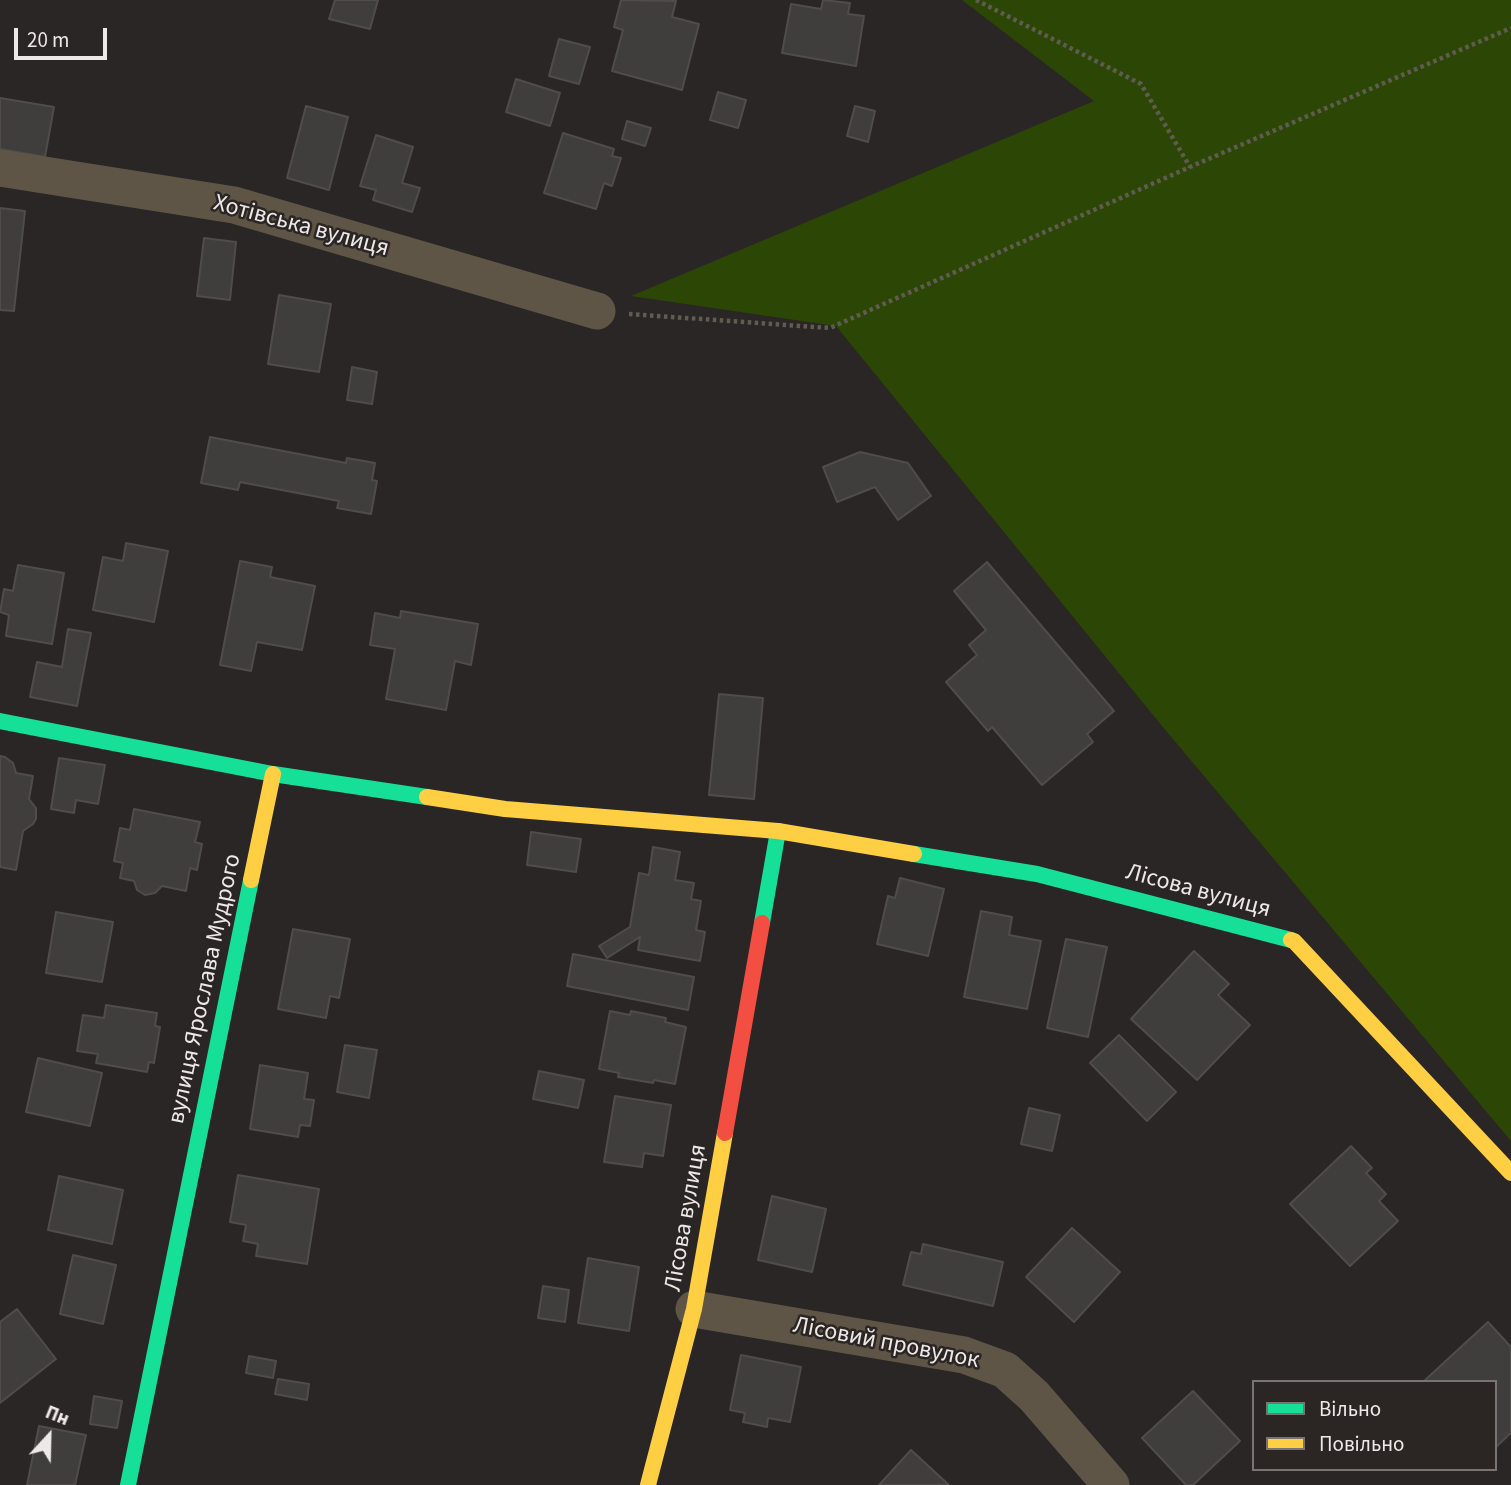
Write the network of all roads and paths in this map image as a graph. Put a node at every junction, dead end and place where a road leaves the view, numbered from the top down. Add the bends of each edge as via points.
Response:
1 (976, 0) edge
2 (1511, 28) edge
3 (1190, 167) junction
4 (0, 168) edge
5 (597, 312) joint
6 (0, 721) edge
7 (273, 774) junction
8 (778, 831) junction
9 (1511, 1173) edge
10 (694, 1309) junction
11 (128, 1485) edge
12 (648, 1485) edge
13 (1111, 1485) edge

1 - 3 path via 1141,84
2 - 3 path
3 - 5 path via 830,328
4 - 5 street, Хотівська вулиця via 234,205
6 - 7 street
7 - 8 street, Лісова вулиця via 505,809
7 - 11 street, вулиця Ярослава Мудрого
8 - 9 street, Лісова вулиця via 1037,874 1294,941
8 - 10 street, Лісова вулиця
10 - 12 street, Лісова вулиця
10 - 13 street, Лісовий провулок via 964,1355 1005,1370 1034,1396

